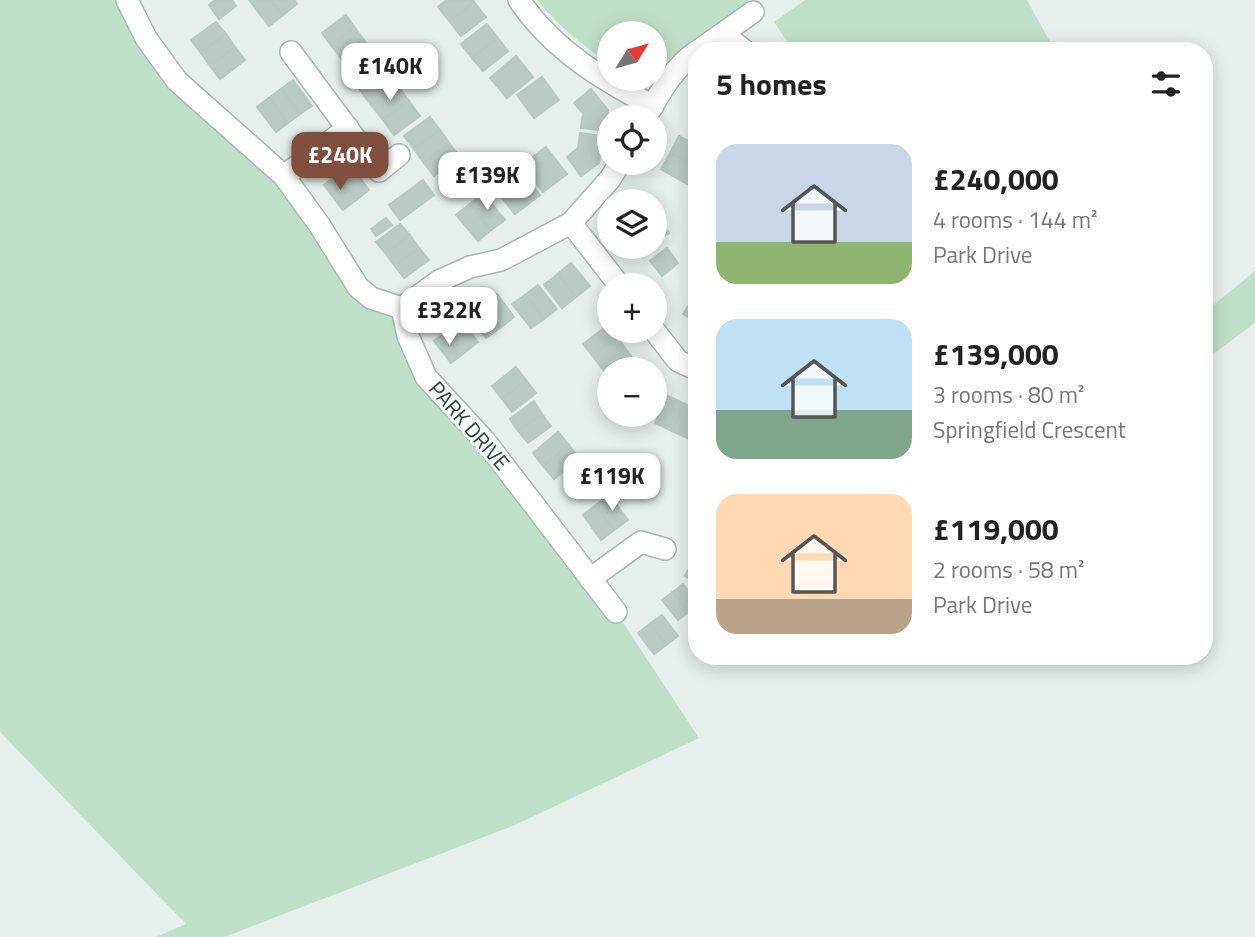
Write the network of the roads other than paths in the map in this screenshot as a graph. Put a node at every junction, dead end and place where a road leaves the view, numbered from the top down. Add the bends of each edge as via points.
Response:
1 (127, 0) edge
2 (519, 0) edge
3 (752, 12) dead end
4 (723, 34) junction
5 (711, 42) edge
6 (733, 42) edge
7 (291, 52) dead end
8 (688, 58) edge
9 (642, 105) edge
10 (654, 105) edge
11 (348, 128) junction
12 (399, 155) dead end
13 (612, 175) edge
14 (284, 176) junction
15 (570, 223) junction
16 (610, 273) edge
17 (402, 308) junction
18 (664, 343) edge
19 (688, 365) edge
20 (665, 549) dead end
21 (590, 579) junction
22 (616, 612) dead end

1 - 14 street via 146,38 177,82
2 - 9 street via 570,56
3 - 4 street
4 - 5 street
4 - 6 street
7 - 11 street
8 - 10 street
11 - 12 street via 379,171
11 - 14 street
13 - 15 street
14 - 17 street via 358,287 371,298
15 - 16 street
15 - 17 street via 501,260 439,281
17 - 21 street, PARK DRIVE via 408,336 426,377 485,441
18 - 19 street
20 - 21 street via 641,542
21 - 22 street, PARK DRIVE

